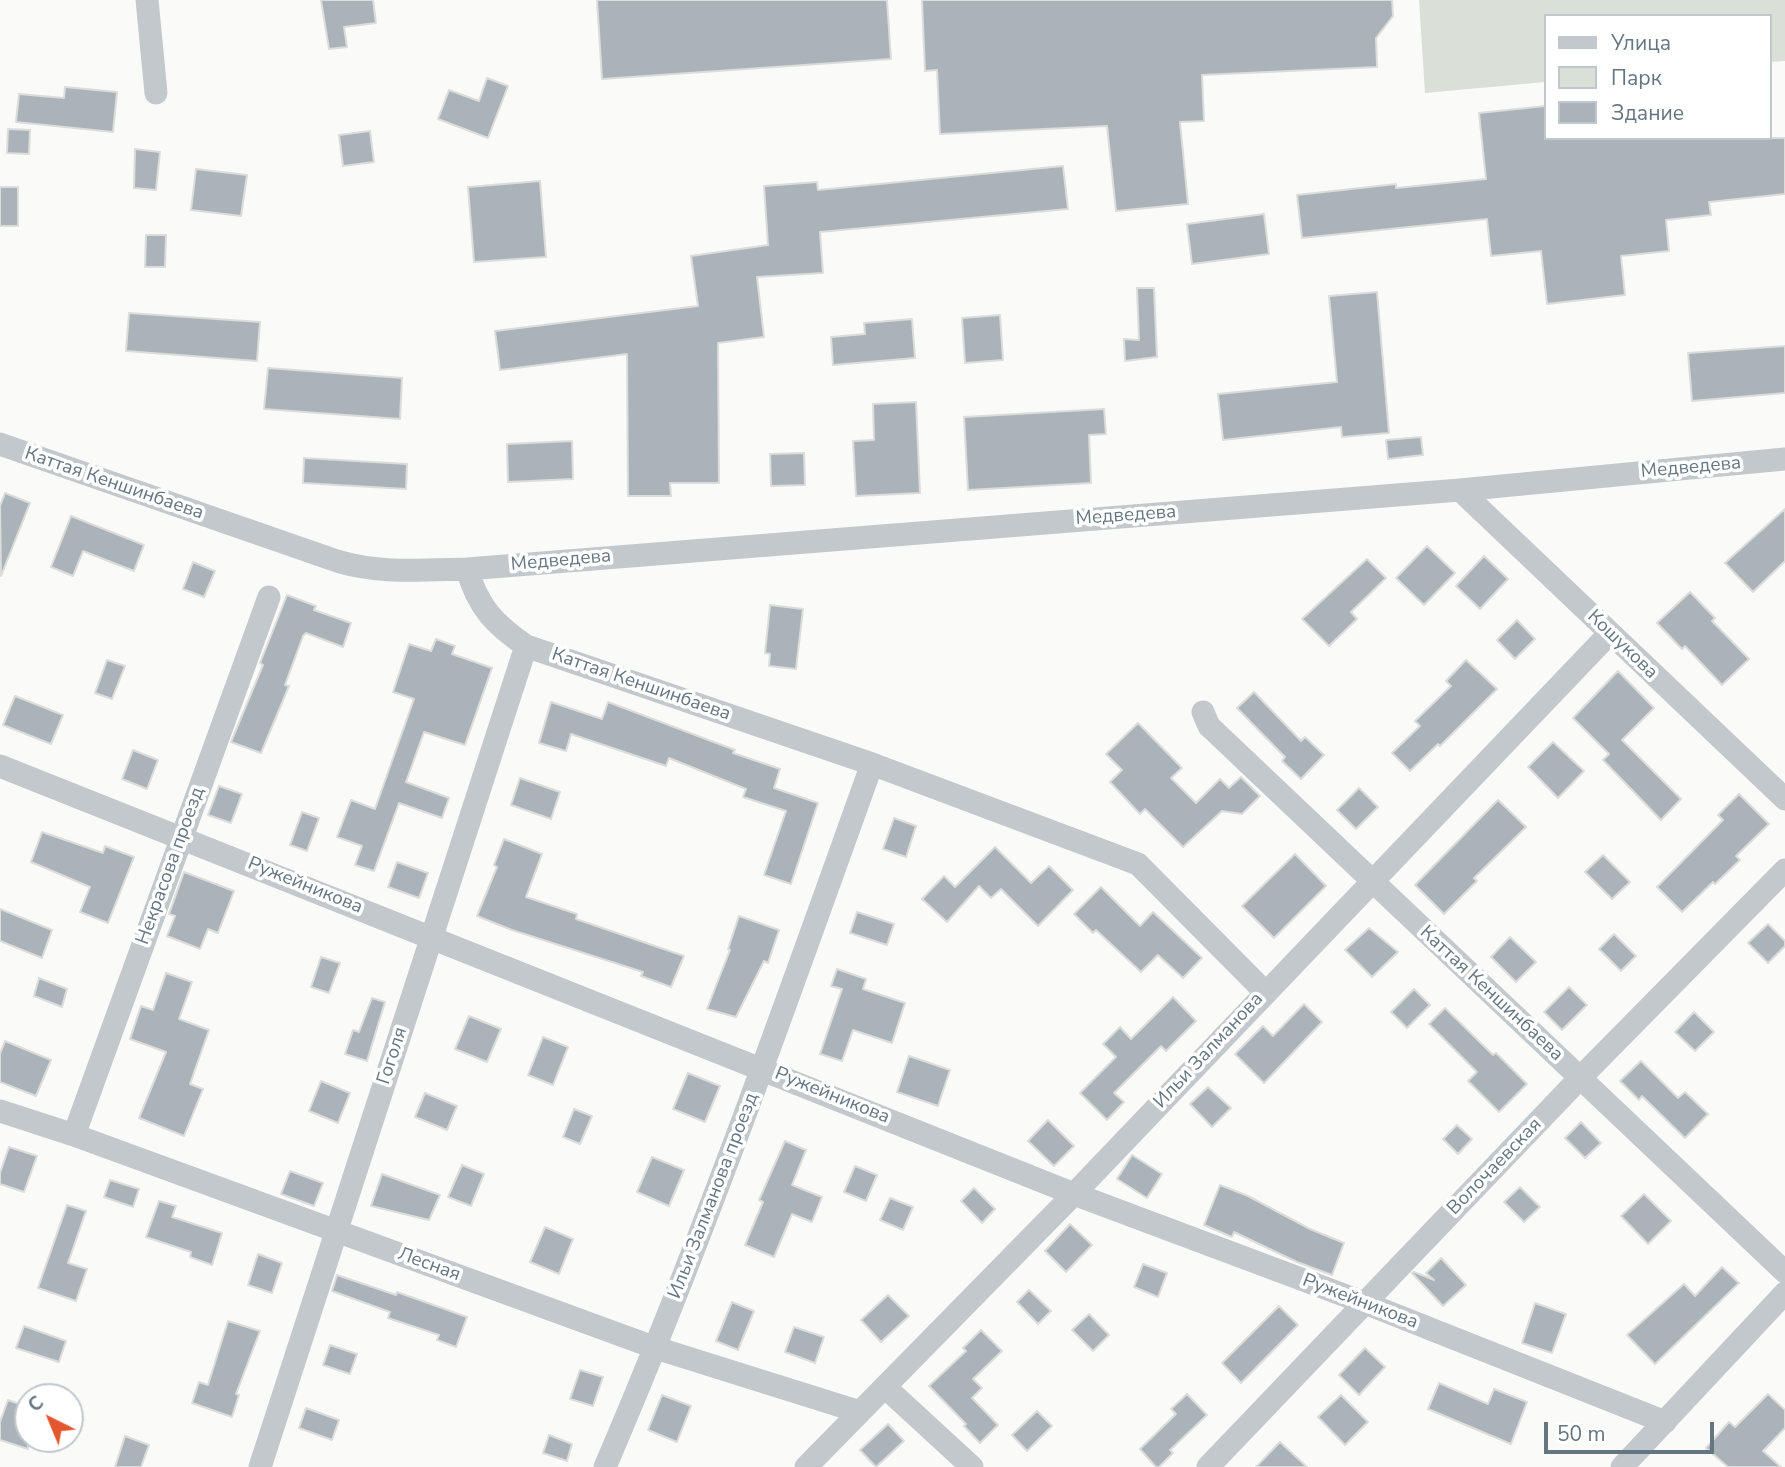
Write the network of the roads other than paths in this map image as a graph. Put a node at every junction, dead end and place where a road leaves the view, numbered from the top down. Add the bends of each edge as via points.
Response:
1 (148, 0) edge
2 (156, 93) dead end
3 (0, 445) edge
4 (1785, 459) edge
5 (1460, 490) junction
6 (467, 569) junction
7 (269, 597) dead end
8 (1611, 633) junction
9 (526, 646) junction
10 (1203, 712) dead end
11 (872, 764) junction
12 (0, 766) edge
13 (1785, 799) edge
14 (181, 837) junction
15 (1785, 870) edge
16 (1374, 882) junction
17 (432, 936) junction
18 (1265, 992) junction
19 (762, 1068) junction
20 (1580, 1078) junction
21 (0, 1111) edge
22 (74, 1135) junction
23 (1074, 1194) junction
24 (337, 1231) junction
25 (1785, 1272) edge
26 (1785, 1294) edge
27 (1365, 1303) junction
28 (656, 1348) junction
29 (885, 1387) junction
30 (860, 1412) junction
31 (1665, 1422) junction
32 (260, 1467) edge
33 (605, 1467) edge
34 (806, 1467) edge
35 (972, 1467) edge
36 (1208, 1467) edge
37 (1622, 1467) edge

1 - 2 street
3 - 6 street, Каттая Кеншинбаева via 350,565 372,570
4 - 5 street, Медведева
5 - 6 street, Медведева
5 - 8 street, Кошукова
6 - 9 street, Каттая Кеншинбаева via 483,608
7 - 14 street, Некрасова проезд
8 - 13 street, Кошукова
8 - 16 street, Ильи Залманова
9 - 11 street, Каттая Кеншинбаева
9 - 17 street, Гоголя
10 - 16 street, Каттая Кеншинбаева via 1209,726
11 - 18 street, Каттая Кеншинбаева via 1138,864
11 - 19 street, Ильи Залманова проезд
12 - 14 street, Ружейникова
14 - 17 street, Ружейникова
14 - 22 street, Некрасова проезд
15 - 20 street, Волочаевская
16 - 18 street, Ильи Залманова
16 - 20 street, Каттая Кеншинбаева
17 - 19 street, Ружейникова
17 - 24 street, Гоголя
18 - 23 street, Ильи Залманова
19 - 23 street, Ружейникова
19 - 28 street, Ильи Залманова проезд
20 - 25 street, Каттая Кеншинбаева
20 - 27 street, Волочаевская
21 - 22 street, Лесная
22 - 24 street, Лесная
23 - 27 street, Ружейникова
23 - 29 street, Ильи Залманова
24 - 28 street, Лесная
24 - 32 street, Гоголя
26 - 31 street
27 - 31 street, Ружейникова
27 - 36 street, Волочаевская
28 - 30 street, Лесная
28 - 33 street, Ильи Залманова проезд
29 - 30 street, Ильи Залманова
29 - 35 street
30 - 34 street, Ильи Залманова
31 - 37 street

